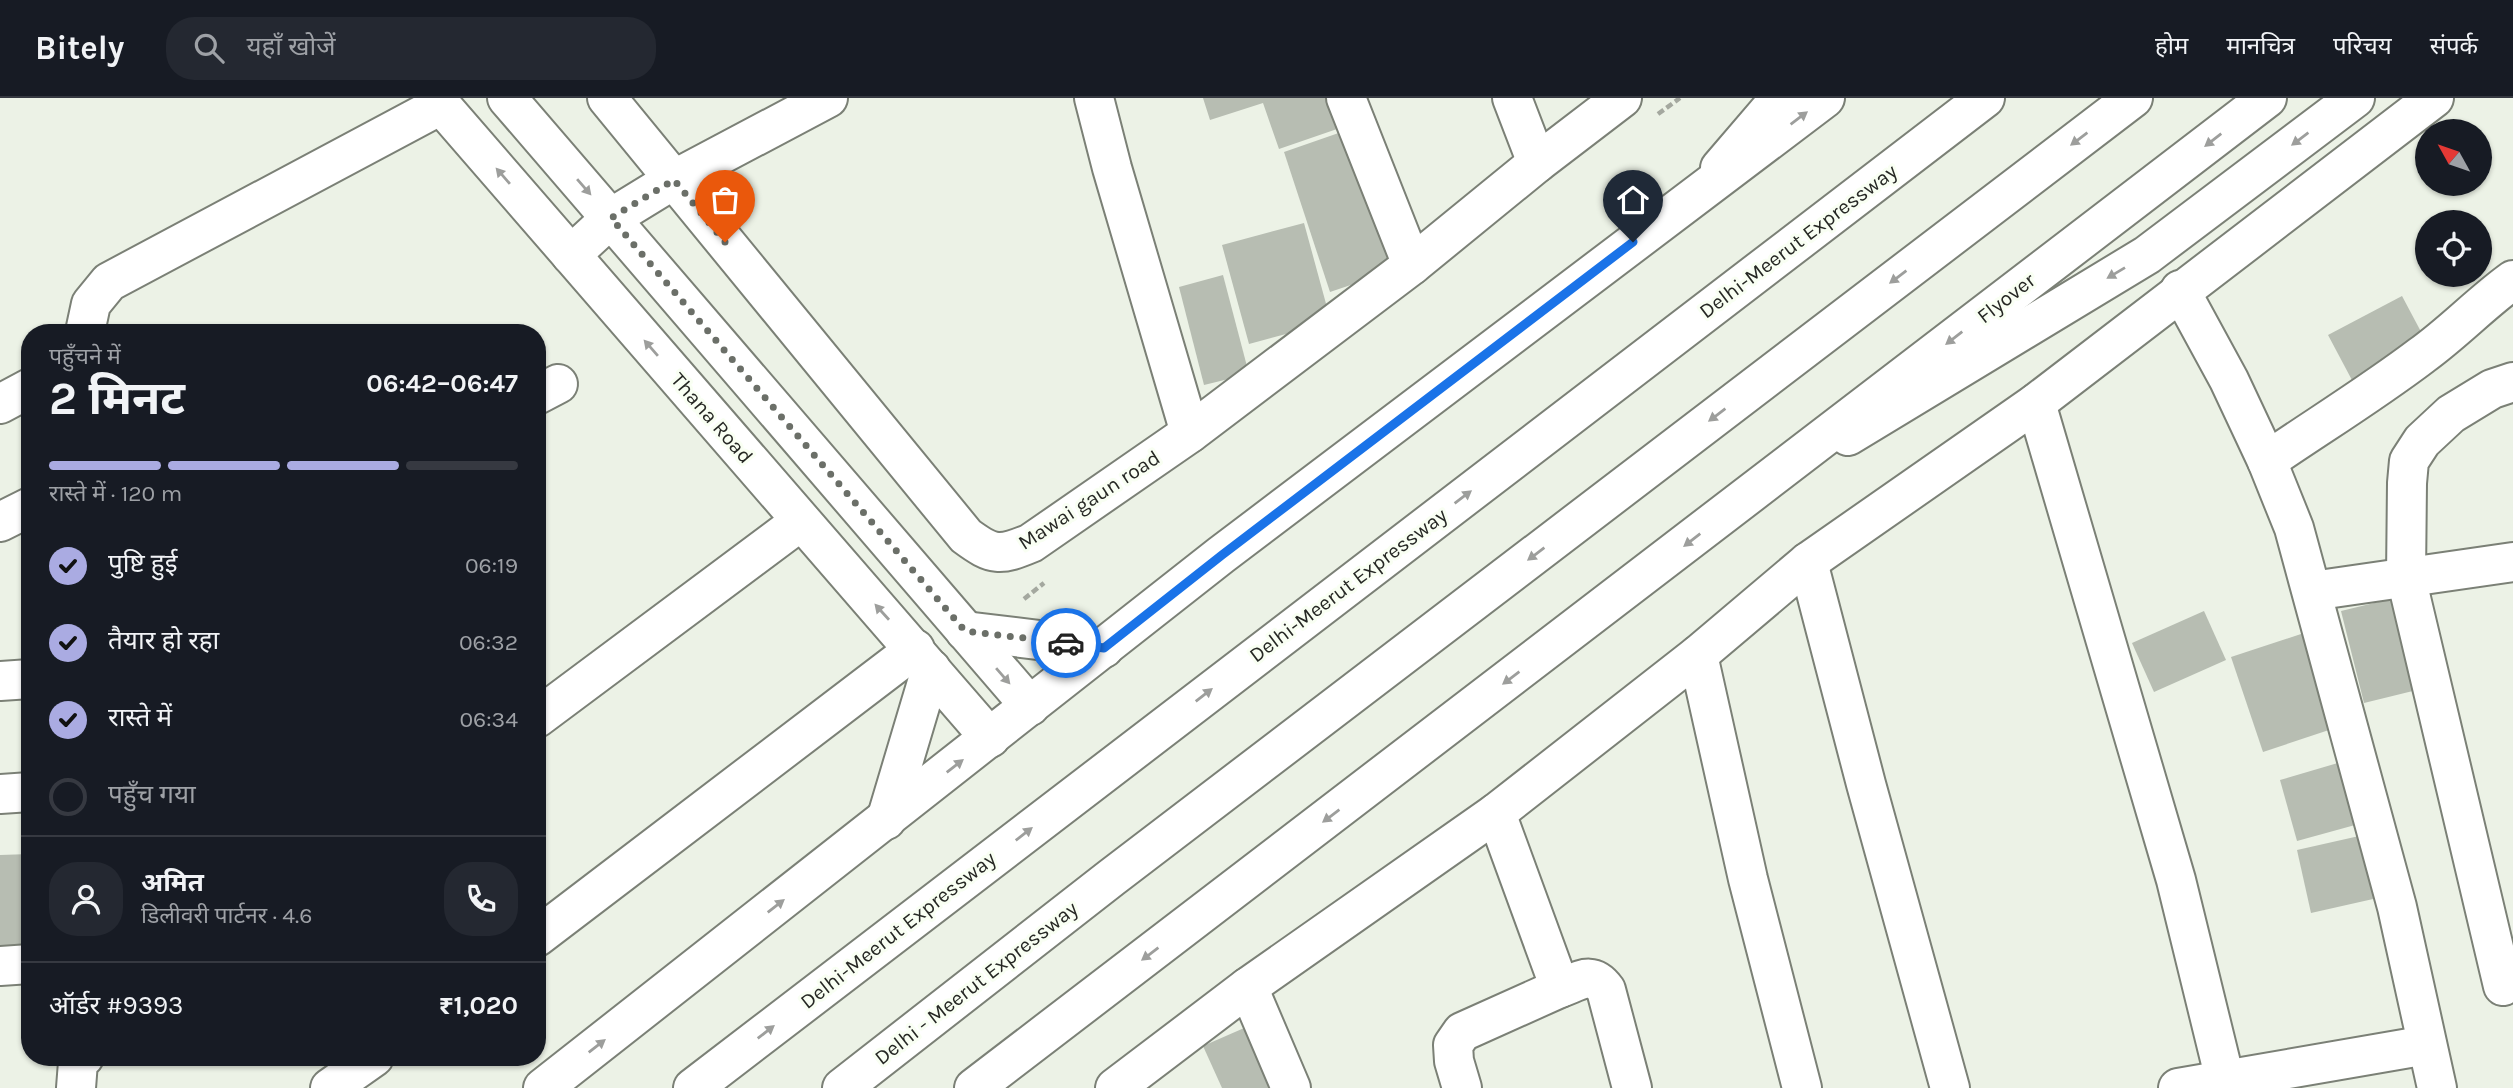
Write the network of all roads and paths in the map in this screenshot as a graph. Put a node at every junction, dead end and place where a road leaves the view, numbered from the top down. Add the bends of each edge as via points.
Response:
1 (508, 98) edge
2 (607, 98) edge
3 (828, 98) edge
4 (1094, 98) edge
5 (1346, 98) edge
6 (1512, 98) edge
7 (1622, 98) edge
8 (1780, 98) edge
9 (1825, 98) edge
10 (1985, 98) edge
11 (2133, 98) edge
12 (2267, 98) edge
13 (2355, 98) edge
14 (2434, 98) edge
15 (438, 102) edge
16 (1537, 163) junction
17 (674, 180) junction
18 (1702, 191) junction
19 (611, 218) junction
20 (571, 255) junction
21 (1412, 265) junction
22 (2513, 280) edge
23 (2180, 290) junction
24 (87, 324) edge
25 (2513, 383) edge
26 (21, 393) edge
27 (2036, 403) junction
28 (0, 404) edge
29 (1190, 433) junction
30 (2267, 461) junction
31 (1746, 498) junction
32 (21, 512) edge
33 (0, 522) edge
34 (801, 522) junction
35 (1808, 562) junction
36 (2513, 562) edge
37 (2406, 578) junction
38 (2312, 591) junction
39 (965, 631) junction
40 (1104, 648) junction
41 (1698, 655) junction
42 (923, 659) junction
43 (21, 680) edge
44 (0, 681) edge
45 (1030, 706) junction
46 (546, 711) edge
47 (990, 738) junction
48 (21, 793) edge
49 (0, 794) edge
50 (1496, 813) junction
51 (886, 820) junction
52 (546, 931) edge
53 (21, 965) edge
54 (0, 966) edge
55 (2503, 986) dead end
56 (1248, 987) junction
57 (1560, 988) junction
58 (2427, 1045) junction
59 (361, 1066) edge
60 (702, 1081) edge
61 (2226, 1084) edge
62 (330, 1088) edge
63 (543, 1088) edge
64 (842, 1088) edge
65 (974, 1088) edge
66 (1115, 1088) edge
67 (1292, 1088) edge
68 (1462, 1088) edge
69 (1632, 1088) edge
70 (1802, 1088) edge
71 (1950, 1088) edge
72 (2178, 1088) edge
73 (2437, 1088) edge

1 -> 19 main road
2 - 17 main road, Mawai gaun road
3 - 17 main road
4 - 29 main road
5 - 21 main road
6 - 16 main road
7 - 16 main road, Mawai gaun road
8 - 18 main road
18 -> 9 main road
60 -> 10 main road, Delhi-Meerut Expressway
11 -> 64 main road, Delhi - Meerut Expressway
12 -> 31 main road, Flyover
13 -> 31 main road via 2147,255
14 - 23 main road
20 -> 15 main road, Thana Road
15 - 24 main road via 109,282 91,304
16 - 21 main road, Mawai gaun road
17 - 19 main road
17 - 29 main road, Mawai gaun road via 966,536 986,550 1008,553 1031,543
18 - 40 main road
19 - 20 main road
19 - 39 main road
34 -> 20 main road, Thana Road
21 - 29 main road, Mawai gaun road
22 - 30 main road via 2420,357
23 - 27 main road
23 - 30 main road
25 - 37 main road via 2492,389 2451,414 2422,441 2409,461
26 - 28 main road
27 - 35 main road
27 - 61 main road via 2176,880
30 - 38 main road via 2294,528
31 -> 65 main road
32 - 33 main road
42 -> 34 main road, Thana Road
34 - 46 main road
35 - 41 main road
35 - 71 main road
36 - 37 main road
37 - 38 main road
37 - 55 main road
38 - 58 main road via 2396,907
39 - 40 main road
39 -> 45 main road
40 - 45 main road
41 - 50 main road
41 - 70 main road via 1748,879
42 - 47 main road, Thana Road
42 - 51 main road
42 - 52 main road
43 - 44 main road
45 - 47 main road
51 -> 47 main road
48 - 49 main road
50 - 56 main road
50 - 57 main road
63 -> 51 main road
53 - 54 main road
56 - 66 main road
56 - 67 main road
57 - 68 main road via 1462,1032 1453,1045
57 - 69 main road via 1587,978 1600,981
58 - 61 main road
58 - 73 main road
59 - 62 main road
61 - 72 main road

